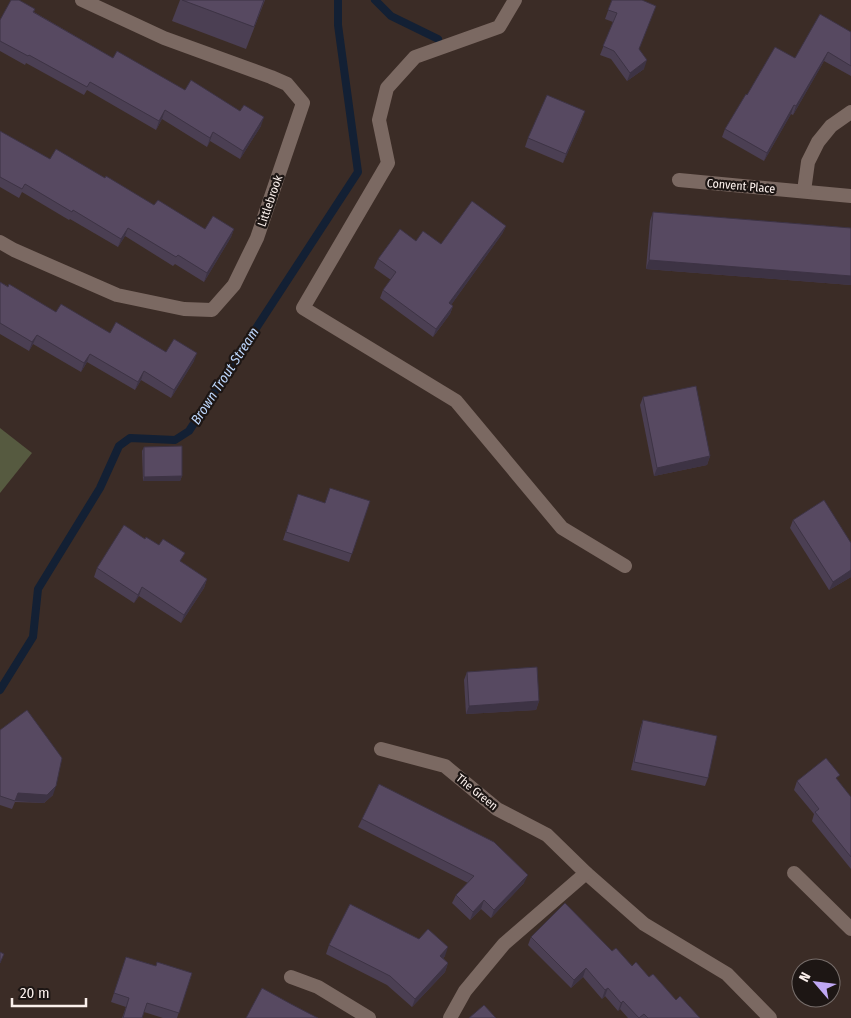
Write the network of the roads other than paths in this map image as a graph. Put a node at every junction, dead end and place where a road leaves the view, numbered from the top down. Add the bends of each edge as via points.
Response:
1 (82, 0) edge
2 (515, 0) edge
3 (851, 112) edge
4 (679, 180) dead end
5 (804, 192) junction
6 (851, 196) edge
7 (0, 242) edge
8 (625, 566) dead end
9 (381, 749) dead end
10 (586, 873) junction
11 (794, 873) dead end
12 (851, 929) edge
13 (291, 977) dead end
14 (369, 1018) edge
15 (450, 1018) edge
16 (770, 1018) edge

1 - 7 street, Littlebrook via 164,38 287,84 303,103 291,139 257,238 234,285 212,310 184,309 117,294
2 - 8 street via 499,27 415,57 387,88 379,120 388,163 303,308 456,401 562,528
3 - 5 street via 830,126 818,142 808,162
4 - 5 street, Convent Place
5 - 6 street, Convent Place
9 - 10 street, The Green via 445,766 497,810 547,835
10 - 15 street via 504,944 465,990
10 - 16 street, The Green via 644,924 727,974
11 - 12 street
13 - 14 street via 318,987

